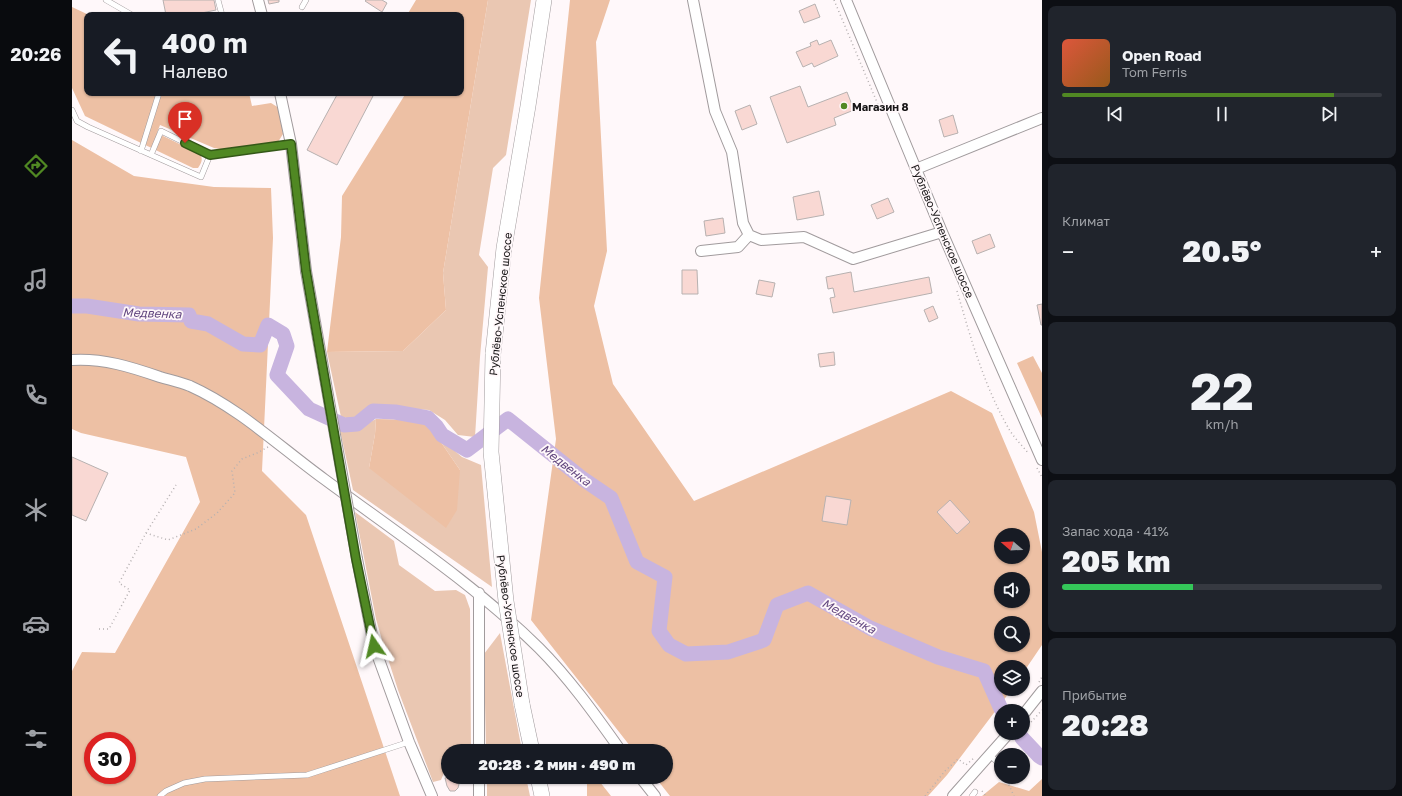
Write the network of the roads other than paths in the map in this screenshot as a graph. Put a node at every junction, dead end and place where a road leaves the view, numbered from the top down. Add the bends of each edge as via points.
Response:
1 (106, 0) edge
2 (218, 0) edge
3 (258, 0) edge
4 (306, 0) edge
5 (544, 0) edge
6 (693, 0) edge
7 (846, 0) edge
8 (302, 7) dead end
9 (127, 12) edge
10 (221, 12) edge
11 (261, 12) edge
12 (158, 96) edge
13 (281, 96) edge
14 (72, 110) edge
15 (1042, 118) edge
16 (291, 144) junction
17 (141, 151) junction
18 (152, 155) junction
19 (210, 155) junction
20 (916, 169) junction
21 (942, 232) junction
22 (749, 235) junction
23 (701, 251) dead end
24 (72, 360) edge
25 (1039, 463) edge
26 (479, 593) junction
27 (1042, 691) edge
28 (1030, 706) edge
29 (1003, 740) edge
30 (409, 742) junction
31 (479, 744) edge
32 (531, 744) edge
33 (616, 744) edge
34 (990, 755) junction
35 (994, 759) edge
36 (478, 784) edge
37 (479, 784) edge
38 (539, 784) edge
39 (646, 784) edge
40 (160, 796) edge
41 (432, 796) edge
42 (475, 796) edge
43 (479, 796) edge
44 (542, 796) edge
45 (655, 796) edge
46 (953, 796) edge

1 - 9 lane
2 - 10 lane
3 - 11 street
4 - 8 lane
5 - 32 main road, Рублёво-Успенское шоссе, bridge via 504,248 493,354 491,452 506,601
6 - 22 street via 715,111 732,152 743,223
7 - 20 street, Рублёво-Успенское шоссе
12 - 17 lane
13 - 16 street
14 - 17 lane via 77,122
15 - 20 street
16 - 19 lane
16 - 30 street, bridge via 306,271 356,559 374,646
17 - 18 lane
18 - 19 lane via 201,177
18 - 19 lane via 161,131
20 - 21 street, Рублёво-Успенское шоссе
21 - 22 street via 853,259 804,237 761,240
21 - 25 street, Рублёво-Успенское шоссе
22 - 23 street via 738,246
24 - 26 street via 87,359 122,364 189,386 228,407
26 - 31 street
26 - 33 street via 540,649 582,696
27 - 28 street
29 - 34 street
30 - 40 lane via 307,775 205,779 184,783
30 - 41 street
34 - 35 lane
34 - 46 street
36 - 42 street
37 - 43 street
38 - 44 main road
39 - 45 street

